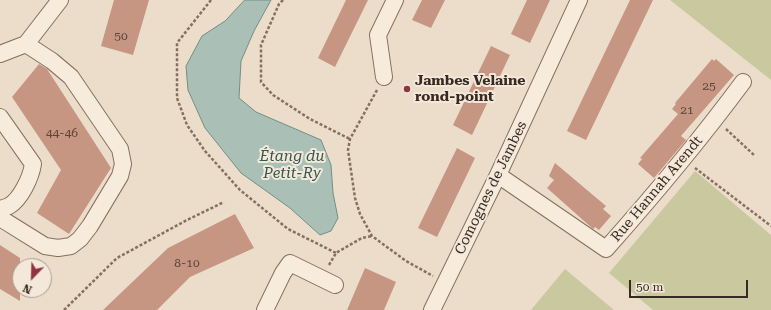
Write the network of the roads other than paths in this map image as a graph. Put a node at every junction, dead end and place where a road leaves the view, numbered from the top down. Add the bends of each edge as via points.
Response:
1 (60, 0) edge
2 (395, 0) edge
3 (579, 0) edge
4 (26, 44) junction
5 (0, 54) edge
6 (384, 77) road end
7 (743, 82) dead end
8 (0, 117) edge
9 (498, 175) junction
10 (0, 209) edge
11 (0, 218) edge
12 (328, 282) road end
13 (265, 310) edge
14 (432, 310) edge

1 - 4 street
2 - 6 street via 378,35
3 - 9 street, Comognes de Jambes
4 - 5 street
4 - 11 street via 71,77 120,149 123,164 120,176 90,226 72,246 45,246
7 - 9 street, Rue Hannah Arendt via 684,159 606,249
8 - 10 street via 33,164 32,174 19,197 9,206
9 - 14 street, Comognes de Jambes
12 - 13 street via 290,263

